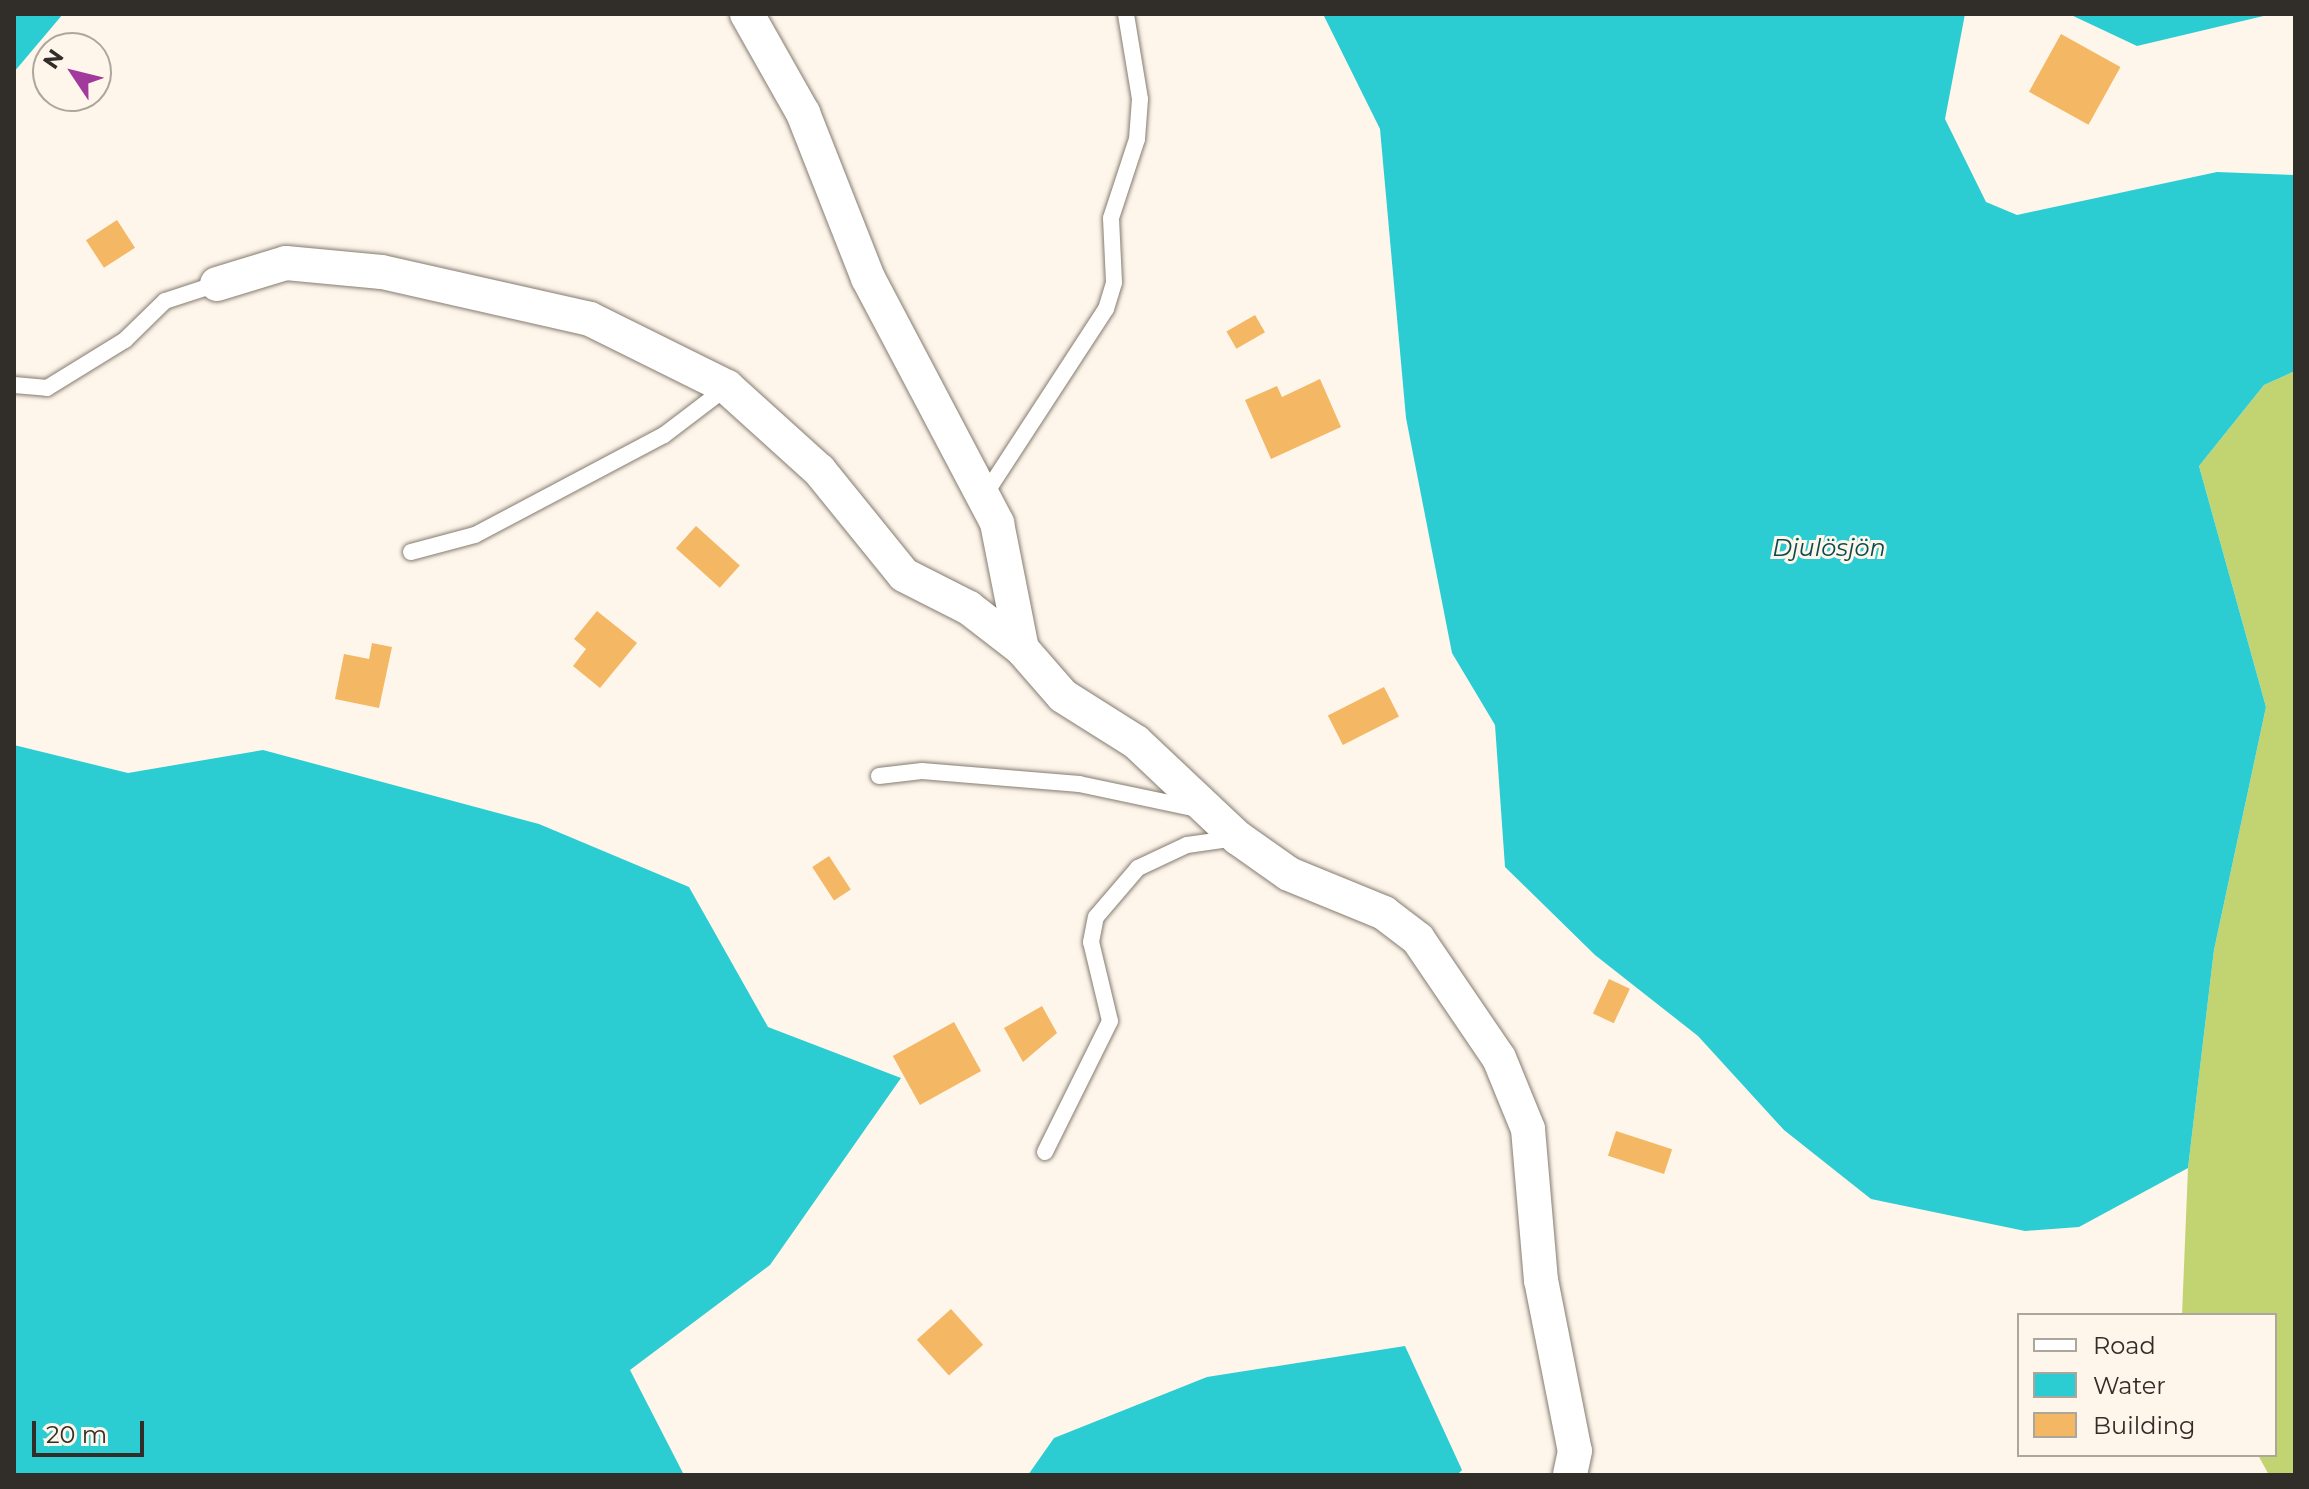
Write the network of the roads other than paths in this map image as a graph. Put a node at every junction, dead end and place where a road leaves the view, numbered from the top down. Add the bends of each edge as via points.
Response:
1 (747, 14) edge
2 (1126, 14) edge
3 (217, 284) joint
4 (14, 385) edge
5 (727, 387) junction
6 (984, 496) junction
7 (411, 552) dead end
8 (1022, 649) junction
9 (879, 776) dead end
10 (1204, 810) junction
11 (1238, 838) junction
12 (1045, 1152) dead end
13 (1570, 1475) edge

1 - 6 street via 803,113 868,278
2 - 6 lane via 1140,99 1137,139 1111,218 1114,282 1106,309
3 - 4 lane via 165,301 125,340 47,388
3 - 5 street via 286,263 427,281 590,319
5 - 7 lane via 664,435 475,535
5 - 8 street via 819,470 904,575 969,608
6 - 8 street via 997,523
8 - 10 street via 1063,696 1136,742
9 - 10 lane via 922,771 1079,784
10 - 11 street
11 - 12 lane via 1187,845 1138,868 1096,917 1091,942 1110,1021
11 - 13 street via 1289,874 1384,913 1418,939 1499,1058 1528,1129 1541,1280 1575,1451

